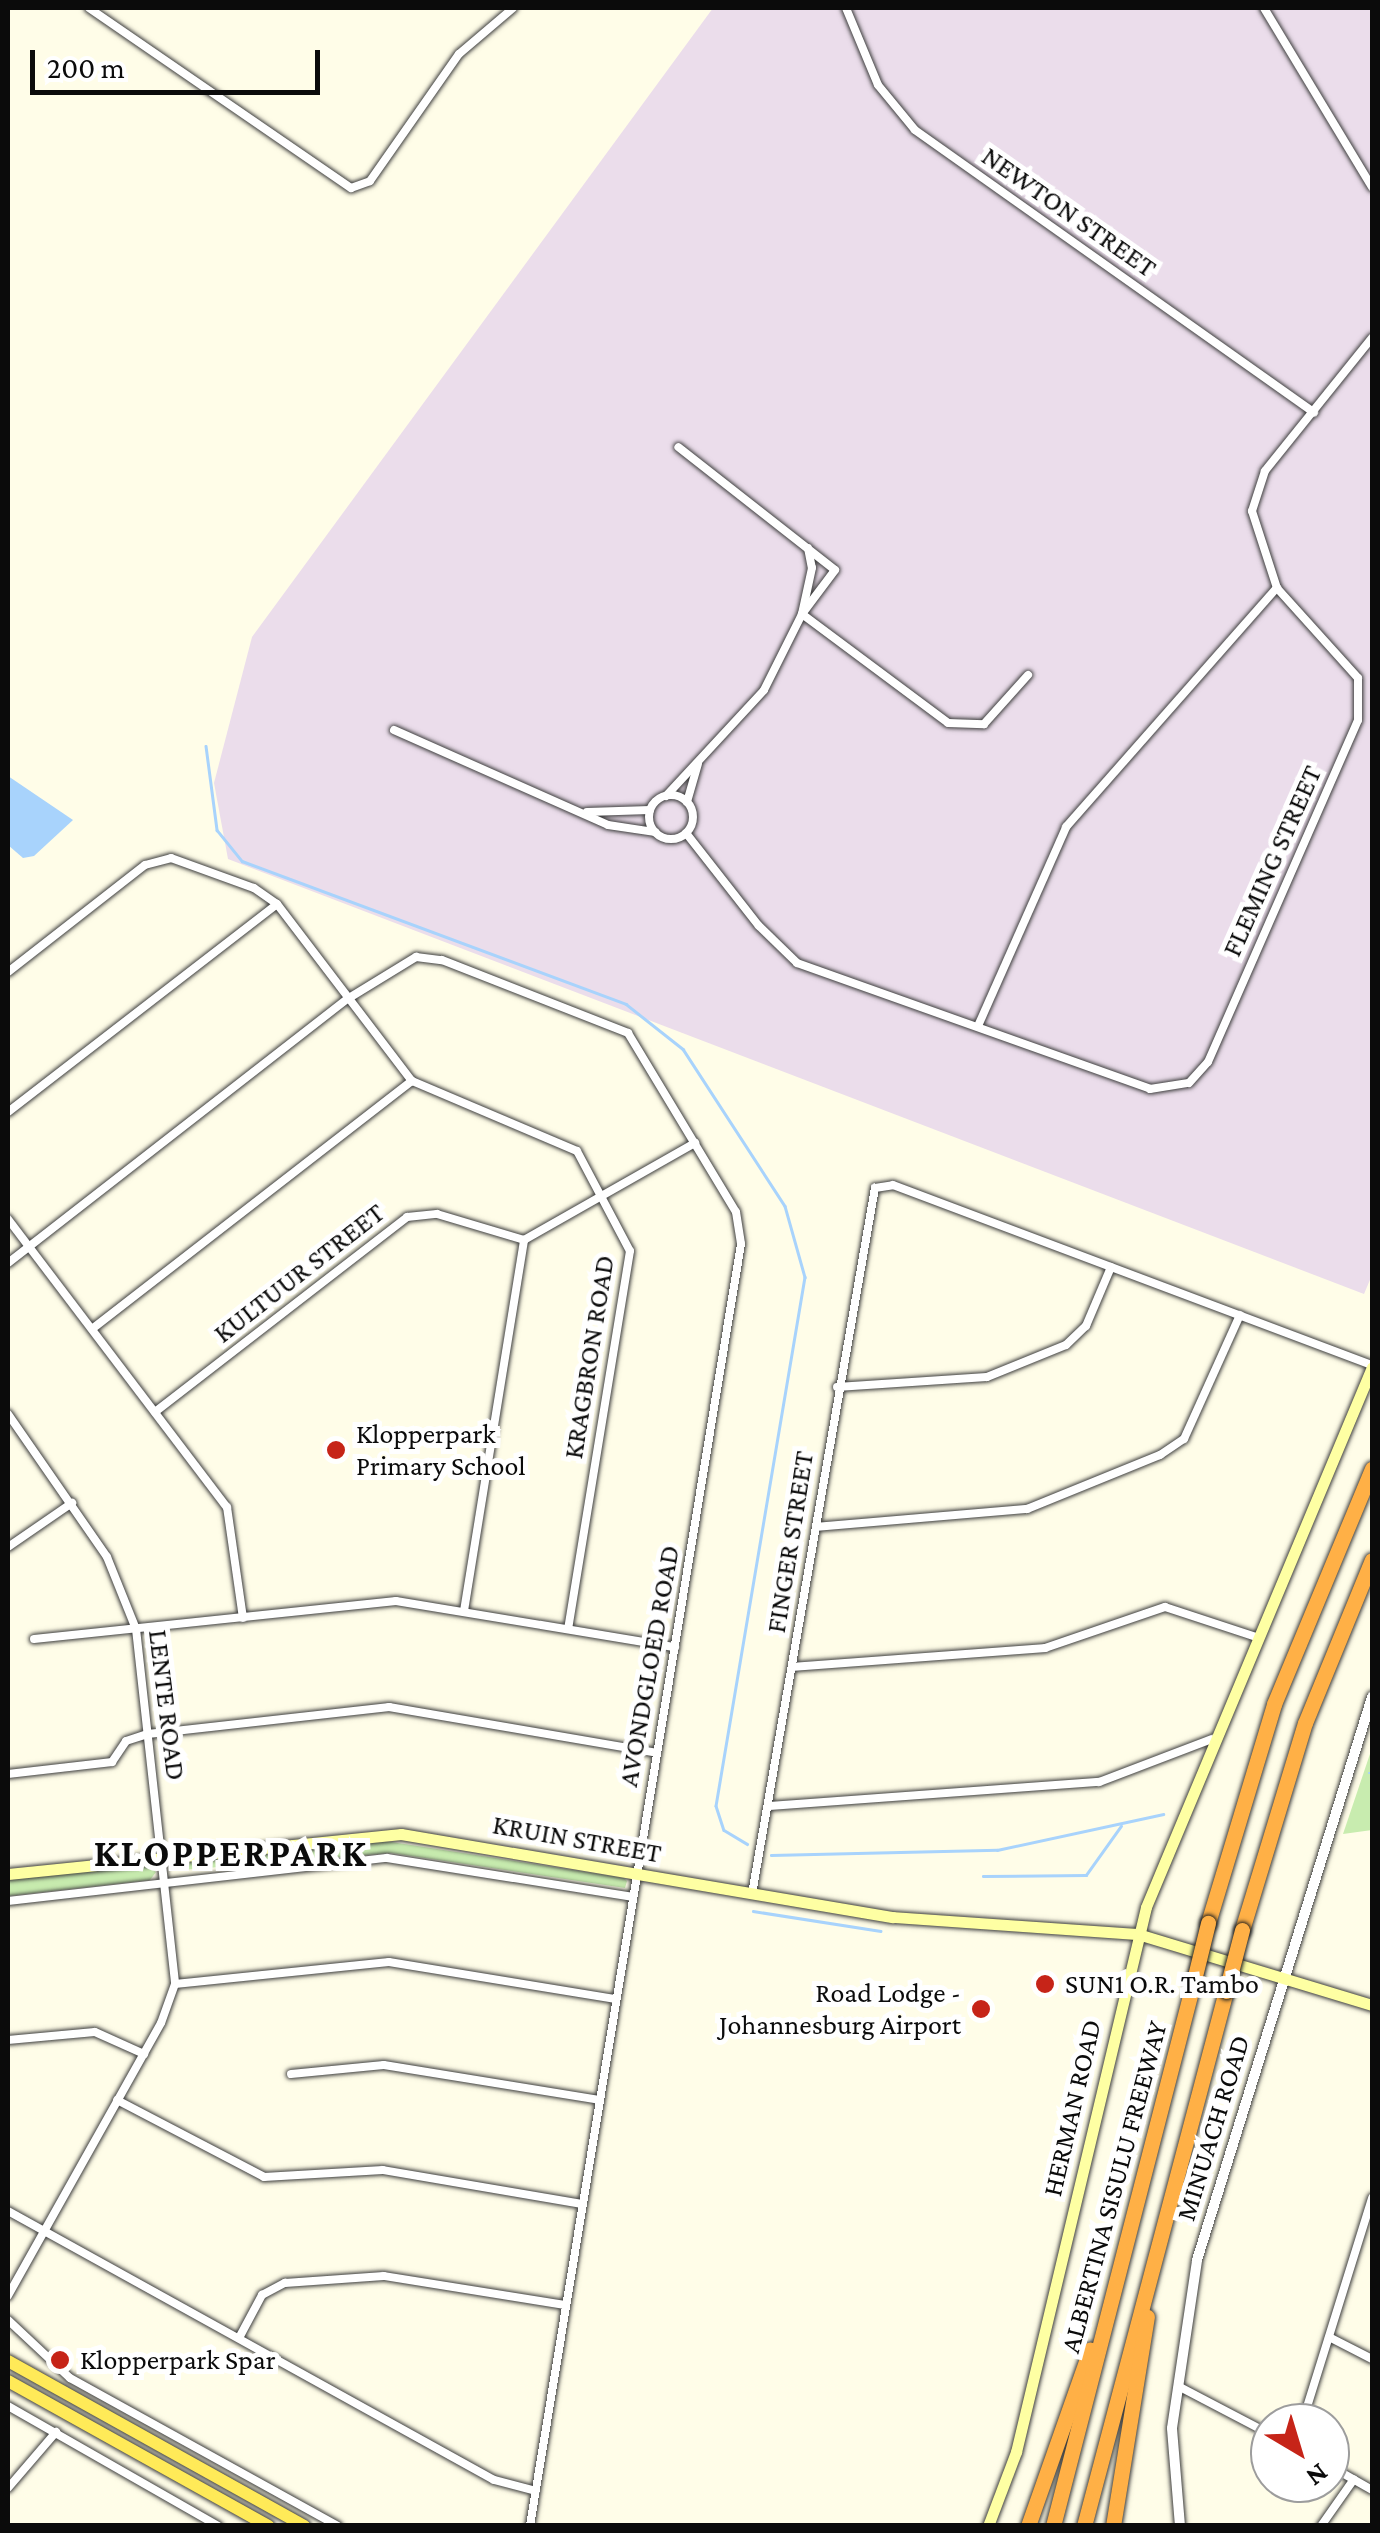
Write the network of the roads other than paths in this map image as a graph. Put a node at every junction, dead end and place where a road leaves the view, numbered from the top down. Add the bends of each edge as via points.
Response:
1 (89, 8) edge
2 (512, 8) edge
3 (846, 8) edge
4 (1264, 8) edge
5 (1372, 187) edge
6 (1372, 338) edge
7 (1314, 412) junction
8 (678, 447) dead end
9 (807, 544) junction
10 (1277, 588) junction
11 (802, 614) junction
12 (1028, 675) dead end
13 (394, 730) dead end
14 (699, 759) junction
15 (666, 796) junction
16 (687, 802) junction
17 (650, 810) junction
18 (582, 812) junction
19 (655, 832) junction
20 (686, 833) junction
21 (277, 904) junction
22 (8, 972) edge
23 (350, 998) junction
24 (978, 1026) junction
25 (412, 1081) junction
26 (8, 1112) edge
27 (695, 1143) junction
28 (603, 1194) junction
29 (8, 1219) edge
30 (524, 1240) junction
31 (29, 1246) junction
32 (8, 1262) edge
33 (1111, 1267) junction
34 (1240, 1314) junction
35 (92, 1328) junction
36 (1372, 1366) edge
37 (1372, 1384) edge
38 (838, 1387) junction
39 (156, 1412) junction
40 (8, 1414) edge
41 (1372, 1469) edge
42 (1322, 1488) junction
43 (72, 1503) junction
44 (816, 1527) junction
45 (8, 1547) edge
46 (1372, 1560) edge
47 (464, 1611) junction
48 (242, 1618) junction
49 (136, 1629) junction
50 (568, 1630) junction
51 (1256, 1637) junction
52 (34, 1639) dead end
53 (674, 1647) junction
54 (792, 1667) junction
55 (1372, 1696) edge
56 (148, 1734) junction
57 (1212, 1739) junction
58 (656, 1753) junction
59 (8, 1774) edge
60 (770, 1806) junction
61 (162, 1856) junction
62 (8, 1874) edge
63 (636, 1876) junction
64 (164, 1883) junction
65 (752, 1894) junction
66 (632, 1897) junction
67 (8, 1901) edge
68 (1138, 1934) junction
69 (1284, 1977) junction
70 (176, 1984) junction
71 (616, 1999) junction
72 (1372, 2005) edge
73 (8, 2040) edge
74 (144, 2054) junction
75 (291, 2074) dead end
76 (117, 2100) junction
77 (600, 2100) junction
78 (1372, 2198) edge
79 (582, 2204) junction
80 (8, 2211) edge
81 (1369, 2221) edge
82 (44, 2231) junction
83 (1148, 2293) junction
84 (8, 2296) edge
85 (566, 2305) junction
86 (8, 2320) edge
87 (1104, 2323) junction
88 (1329, 2336) junction
89 (239, 2338) junction
90 (1372, 2359) edge
91 (8, 2361) edge
92 (8, 2379) edge
93 (1178, 2386) junction
94 (1308, 2403) edge
95 (8, 2406) edge
96 (1250, 2424) edge
97 (56, 2432) junction
98 (1350, 2477) edge
99 (1354, 2479) junction
100 (8, 2488) edge
101 (1372, 2490) edge
102 (536, 2491) junction
103 (260, 2502) junction
104 (248, 2521) edge
105 (218, 2526) edge
106 (268, 2526) edge
107 (304, 2526) edge
108 (338, 2526) edge
109 (530, 2526) edge
110 (988, 2526) edge
111 (1028, 2526) edge
112 (1053, 2526) edge
113 (1084, 2526) edge
114 (1113, 2526) edge
115 (1180, 2526) edge
116 (1321, 2526) edge

1 - 2 street via 336,182 356,188 374,175 459,54
3 - 7 street, NEWTON STREET via 878,85 915,130
4 - 5 street
6 - 7 street, FLEMING STREET
7 - 10 street, FLEMING STREET via 1255,494 1253,520
8 - 9 street
9 - 11 street via 812,568
9 - 11 street via 835,570
10 - 24 street via 1073,818
10 - 24 street, FLEMING STREET via 1351,666 1363,701 1202,1071 1177,1088 1150,1089
11 - 12 street via 948,723 984,724
11 - 14 street via 764,690
13 - 18 street
14 - 15 street
14 - 16 street
15 - 16 street
15 - 17 street
16 - 20 street via 693,818
17 - 18 street
17 - 19 street
18 - 19 street via 608,825
19 - 20 street via 670,839
20 - 24 street, FLEMING STREET via 797,963
21 - 22 street via 233,879 162,858
21 - 23 street
21 - 26 street
23 - 25 street
23 - 27 street, AVONDGLOED ROAD via 407,959 448,963 623,1030 646,1055
23 - 31 street
25 - 28 street, KRAGBRON ROAD via 566,1142
25 - 35 street
27 - 28 street
27 - 53 street, AVONDGLOED ROAD via 736,1212 741,1244
28 - 30 street
28 - 50 street, KRAGBRON ROAD via 630,1250
29 - 31 street
30 - 39 street, KULTUUR STREET via 432,1213 407,1217
30 - 47 street
31 - 32 street
31 - 35 street
33 - 34 street
33 - 38 street via 1086,1326 1066,1346 987,1377
33 - 38 street, FINGER STREET via 879,1186 869,1196
34 - 36 street
34 - 44 street via 1187,1434 1160,1456 1020,1510
35 - 39 street
36 - 42 main road, HERMAN ROAD
37 - 42 main road, HERMAN ROAD
38 - 44 street, FINGER STREET
39 - 48 street via 230,1514
40 - 43 street, LENTE ROAD
41 - 87 highway, ALBERTINA SISULU FREEWAY, bridge via 1274,1704 1208,1923
42 - 51 main road, HERMAN ROAD
43 - 45 street
43 - 49 street, LENTE ROAD via 112,1564
44 - 54 street, FINGER STREET
46 - 83 highway, ALBERTINA SISULU FREEWAY, bridge via 1304,1723 1242,1930
47 - 48 street via 396,1601
47 - 50 street
48 - 49 street
49 - 52 street
49 - 56 street, LENTE ROAD
50 - 53 street
51 - 54 street via 1165,1608 1045,1648
51 - 57 main road, HERMAN ROAD
53 - 58 street, AVONDGLOED ROAD
54 - 60 street, FINGER STREET
55 - 69 street, MINUACH ROAD
56 - 58 street via 389,1707
56 - 59 street via 126,1741 113,1762
56 - 61 street, LENTE ROAD
57 - 60 street via 1099,1782
57 - 68 main road, HERMAN ROAD
58 - 63 street, AVONDGLOED ROAD
60 - 65 street, FINGER STREET
61 - 62 main road, KRUIN STREET
61 - 63 main road, KRUIN STREET via 389,1833
61 - 64 street, LENTE ROAD
63 - 65 main road, KRUIN STREET
63 - 66 street, AVONDGLOED ROAD
64 - 66 street, KRUIN STREET via 387,1858
64 - 67 street, KRUIN STREET
64 - 70 street, LENTE ROAD
65 - 68 main road, KRUIN STREET via 946,1922
66 - 71 street, AVONDGLOED ROAD
68 - 69 main road, KRUIN STREET
68 - 110 main road, HERMAN ROAD via 1016,2452
69 - 72 main road, KRUIN STREET
69 - 93 street, MINUACH ROAD via 1197,2260
70 - 71 street via 388,1962
70 - 74 street
71 - 77 street, AVONDGLOED ROAD
73 - 74 street via 95,2032
74 - 76 street
75 - 77 street via 384,2066
76 - 79 street via 264,2177 383,2170
76 - 82 street
77 - 79 street, AVONDGLOED ROAD
78 - 81 street
79 - 85 street, AVONDGLOED ROAD
80 - 82 street
81 - 88 street
82 - 84 street
82 - 89 street
83 - 113 highway, ALBERTINA SISULU FREEWAY
83 - 114 highway
85 - 89 street via 384,2276 284,2284 262,2295
85 - 102 street, AVONDGLOED ROAD
86 - 108 street via 70,2378
87 - 111 highway
87 - 112 highway, ALBERTINA SISULU FREEWAY
88 - 90 street
88 - 94 street
89 - 102 street via 484,2475
91 - 103 main road
92 - 104 main road
93 - 96 street
93 - 115 street, MINUACH ROAD via 1171,2452
95 - 97 street
97 - 100 street
97 - 105 street
98 - 99 street
99 - 101 street
99 - 116 street
102 - 109 street, AVONDGLOED ROAD
103 - 104 street
103 - 107 main road
104 - 106 main road

